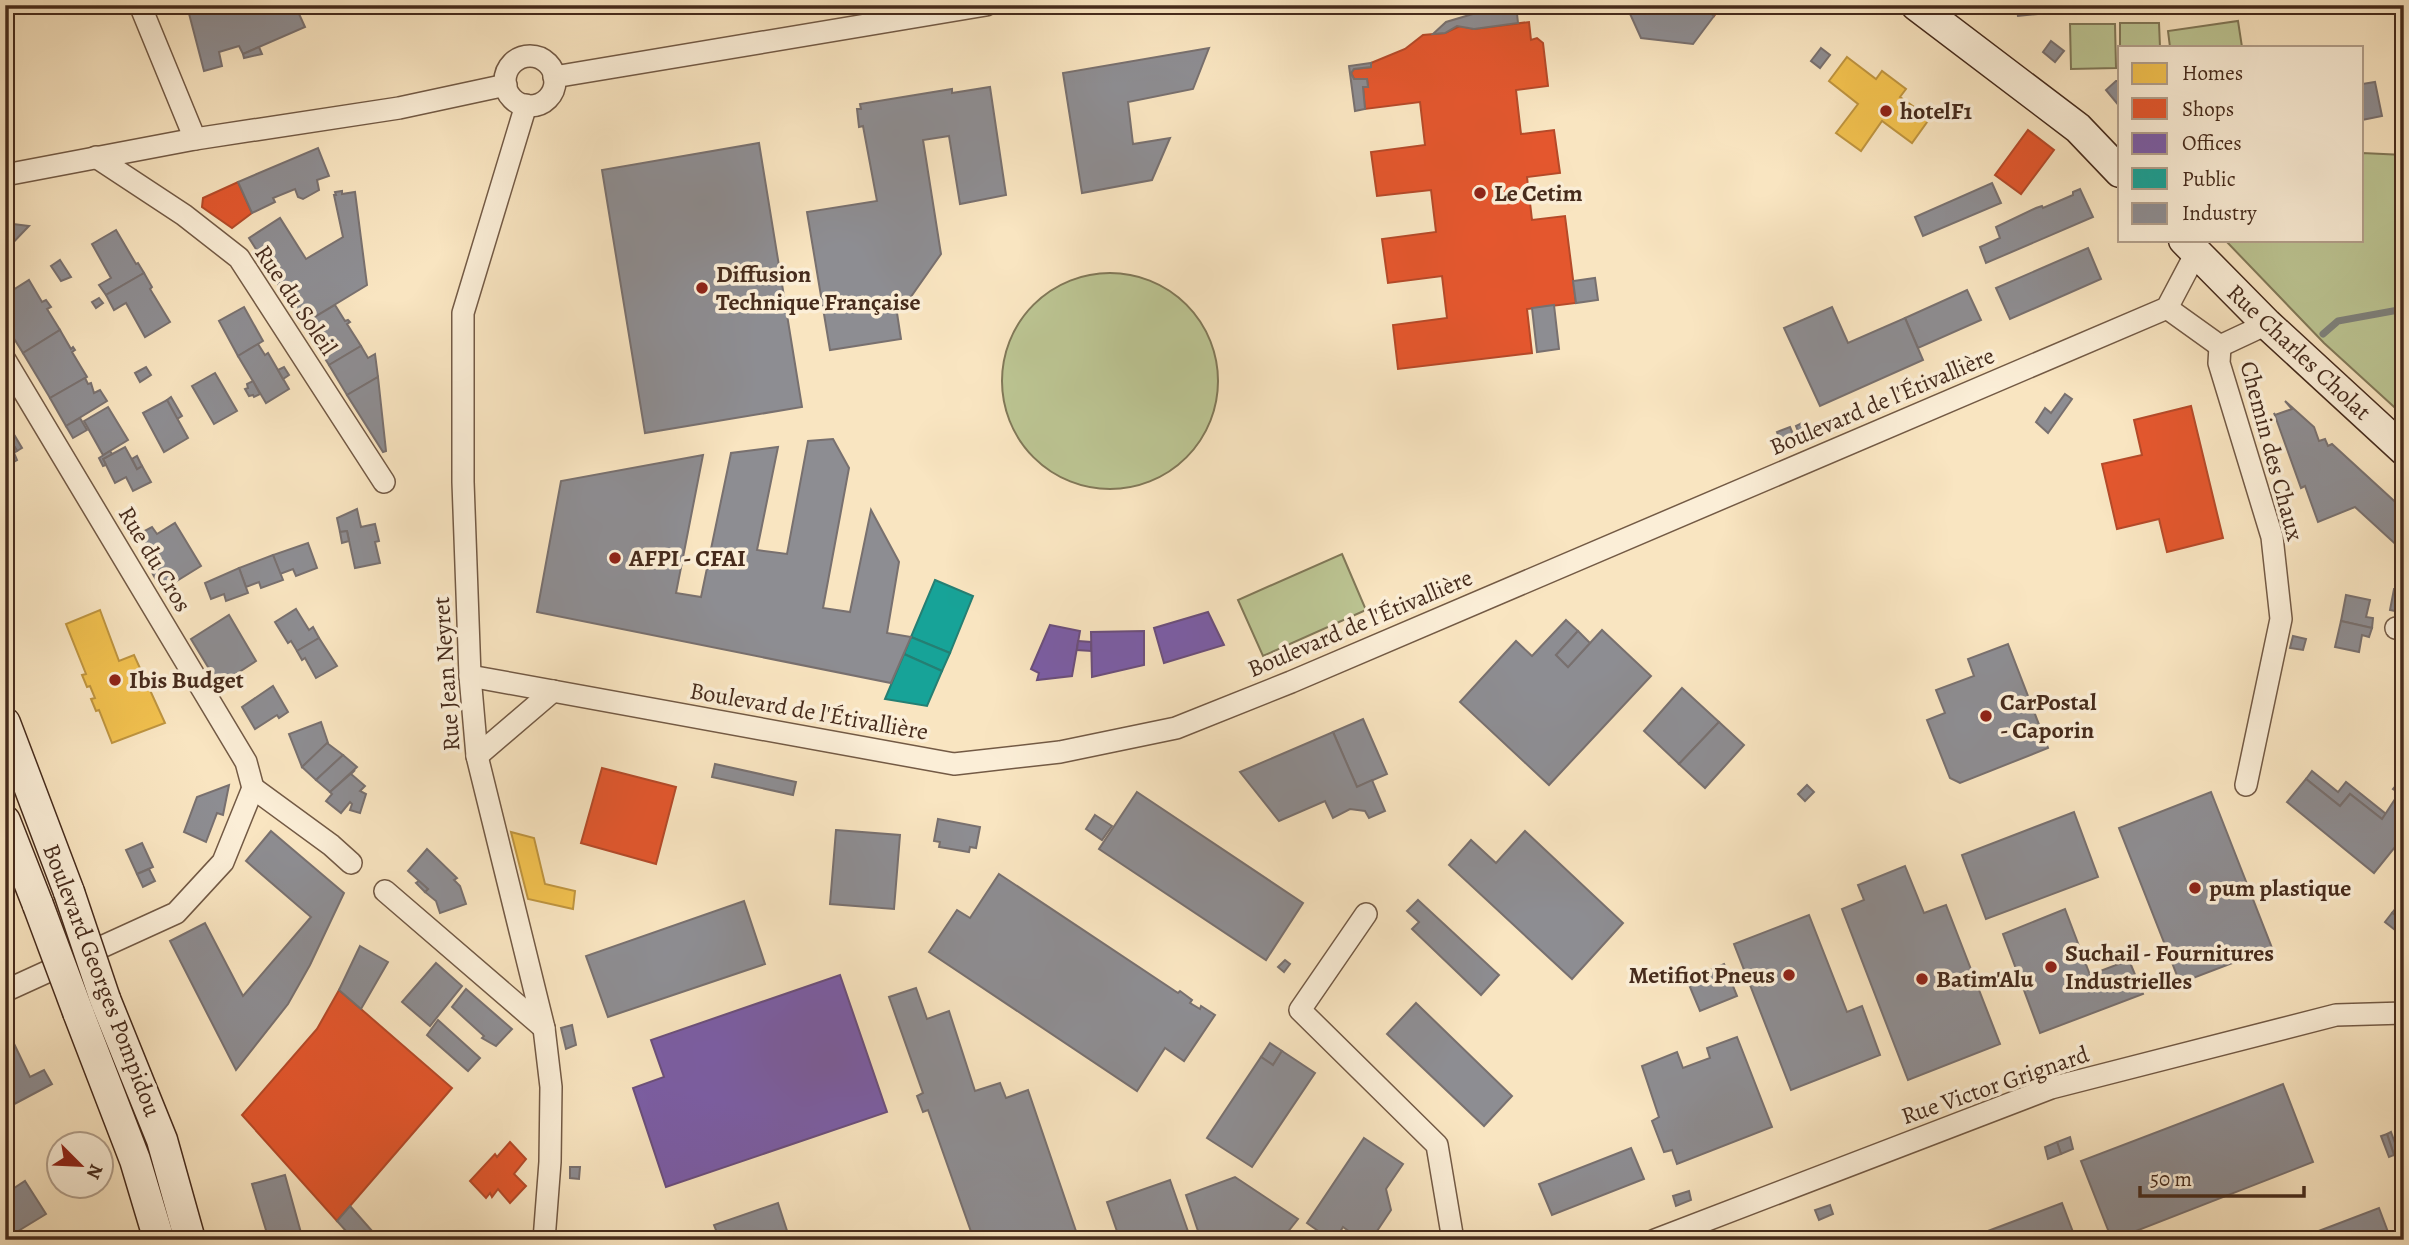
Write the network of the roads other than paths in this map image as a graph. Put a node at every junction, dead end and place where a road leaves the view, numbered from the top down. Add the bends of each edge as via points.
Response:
1 (139, 5) edge
2 (986, 5) edge
3 (1916, 5) edge
4 (554, 77) junction
5 (506, 85) junction
6 (526, 105) junction
7 (195, 139) junction
8 (96, 157) junction
9 (2118, 170) edge
10 (5, 175) edge
11 (2190, 246) edge
12 (2167, 308) junction
13 (2267, 324) junction
14 (2220, 346) junction
15 (5, 359) edge
16 (2404, 450) edge
17 (384, 482) dead end
18 (470, 676) junction
19 (553, 691) junction
20 (5, 723) edge
21 (477, 756) junction
22 (2246, 785) dead end
23 (253, 788) junction
24 (5, 821) edge
25 (351, 863) dead end
26 (385, 891) dead end
27 (1366, 914) dead end
28 (5, 991) edge
29 (2404, 1013) edge
30 (544, 1028) junction
31 (159, 1240) edge
32 (190, 1240) edge
33 (544, 1240) edge
34 (1453, 1240) edge
35 (1655, 1240) edge

1 - 7 street
2 - 4 street
3 - 9 main road via 2078,128
4 - 5 street via 544,60 528,56 513,63
4 - 6 street via 549,97
5 - 6 street via 513,99
5 - 7 street via 429,103
6 - 18 street, Rue Jean Neyret via 463,313
7 - 8 street
8 - 10 street
8 - 17 street, Rue du Soleil via 239,258
11 - 12 street
11 - 13 main road, Rue Charles Cholat
12 - 14 street
12 - 19 street, Boulevard de l'Étivallière via 1176,728 1060,751 954,764
13 - 14 street, Chemin des Chaux
13 - 16 main road, Rue Charles Cholat
14 - 22 street, Chemin des Chaux via 2219,363 2272,537 2281,619
15 - 23 street, Rue du Cros via 246,762
18 - 19 street, Boulevard de l'Étivallière
18 - 21 street, Rue Jean Neyret
19 - 21 street
20 - 32 main road, Boulevard Georges Pompidou, bridge via 162,1140
21 - 30 street, Rue Jean Neyret
23 - 25 street
23 - 28 street via 223,862 176,913
24 - 31 main road, Boulevard Georges Pompidou, bridge via 135,1160
26 - 30 street
27 - 34 street via 1300,1010 1437,1146
29 - 35 street, Rue Victor Grignard via 2336,1015 2051,1088
30 - 33 street, Rue Jean Neyret via 551,1087

